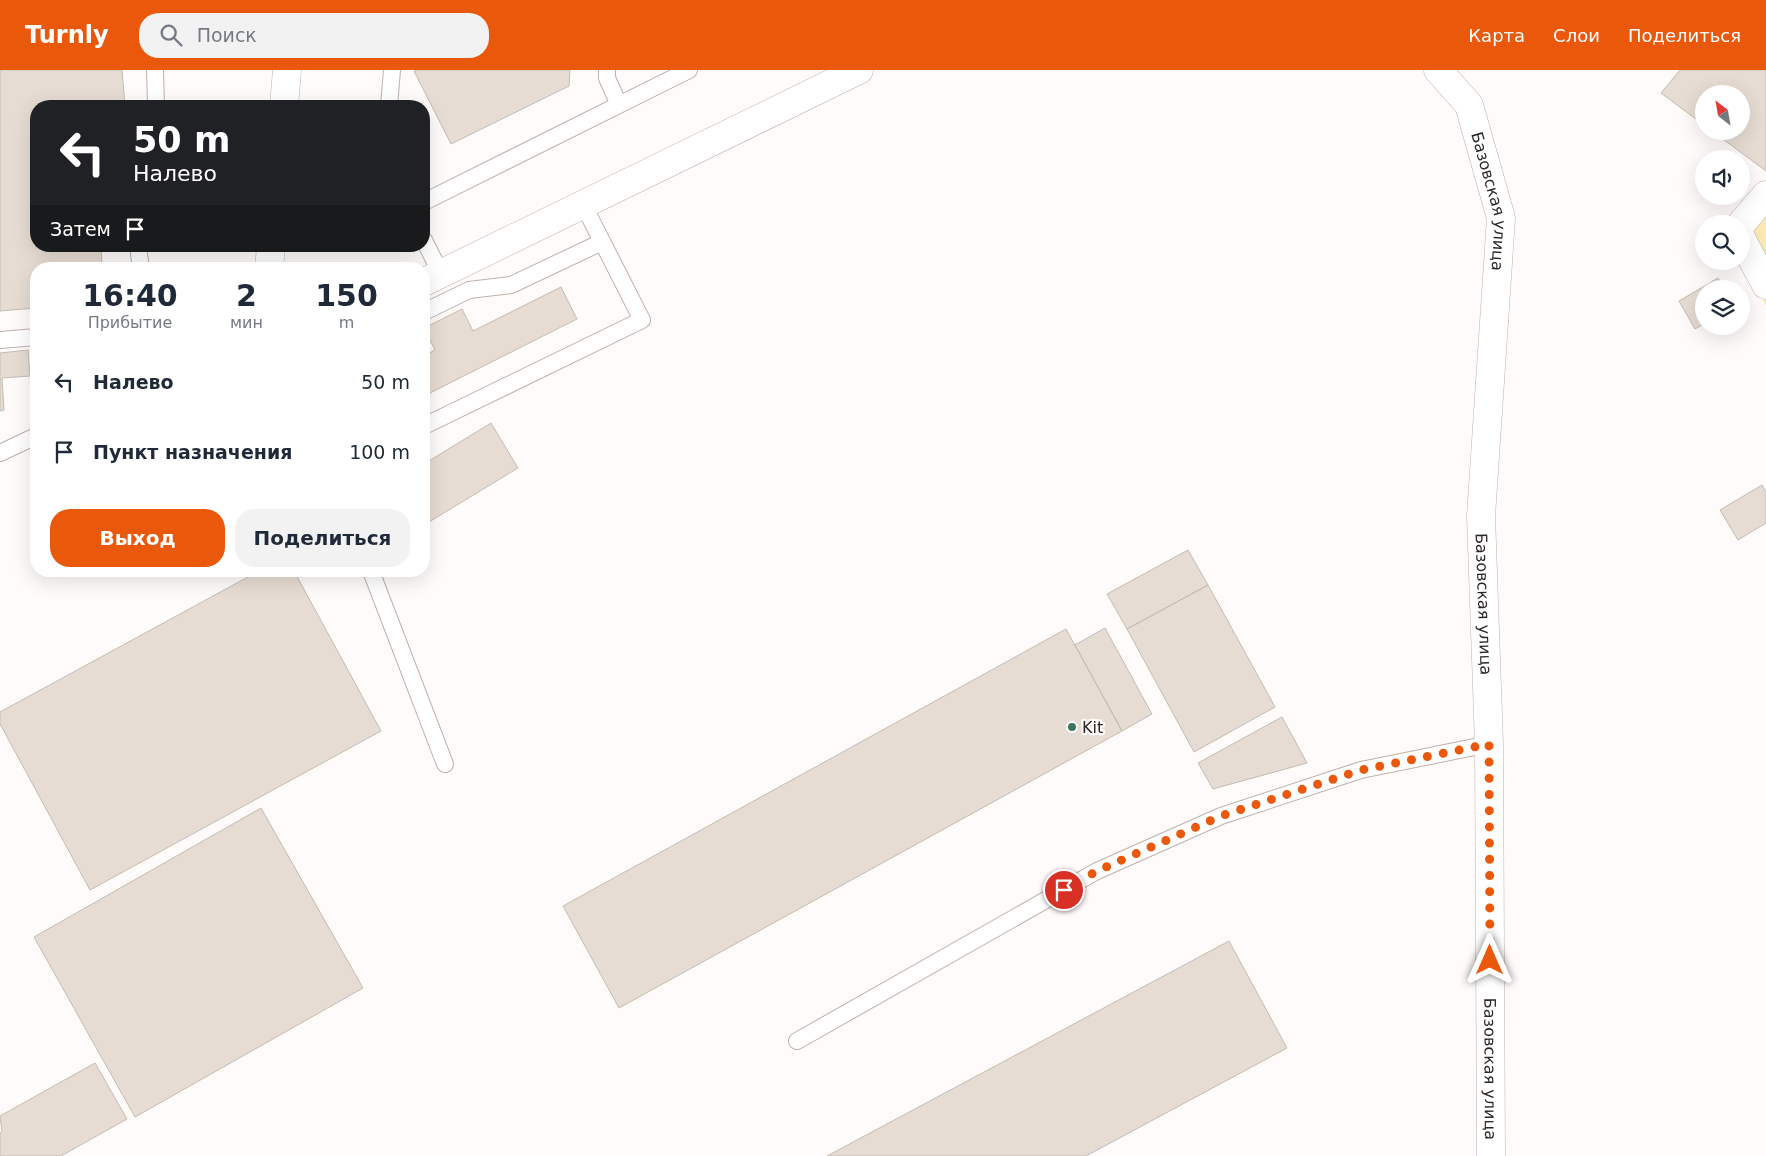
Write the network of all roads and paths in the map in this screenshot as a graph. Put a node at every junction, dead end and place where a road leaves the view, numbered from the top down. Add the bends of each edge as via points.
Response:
1 (155, 70) edge
2 (287, 70) edge
3 (392, 70) edge
4 (606, 70) edge
5 (689, 70) edge
6 (859, 70) edge
7 (1438, 70) edge
8 (156, 100) edge
9 (284, 100) edge
10 (390, 100) edge
11 (619, 105) junction
12 (1766, 195) edge
13 (430, 199) edge
14 (583, 204) junction
15 (1749, 215) edge
16 (602, 242) junction
17 (1750, 255) edge
18 (432, 278) edge
19 (1766, 285) edge
20 (430, 309) edge
21 (30, 338) edge
22 (0, 340) edge
23 (430, 423) edge
24 (30, 439) edge
25 (0, 453) edge
26 (373, 577) edge
27 (1489, 744) junction
28 (445, 764) dead end
29 (797, 1041) dead end
30 (1491, 1156) edge

1 - 8 lane
2 - 9 street
3 - 10 lane
4 - 11 lane
5 - 11 lane
6 - 14 street
7 - 27 street, Базовская улица via 1469,105 1501,218 1481,516
11 - 13 lane
12 - 15 street
14 - 16 lane
14 - 18 street
16 - 20 lane via 511,285 469,290
16 - 23 lane via 642,320
17 - 19 street
21 - 22 lane
24 - 25 lane
26 - 28 lane
27 - 29 lane via 1361,770 1221,816 1097,871
27 - 30 street, Базовская улица

